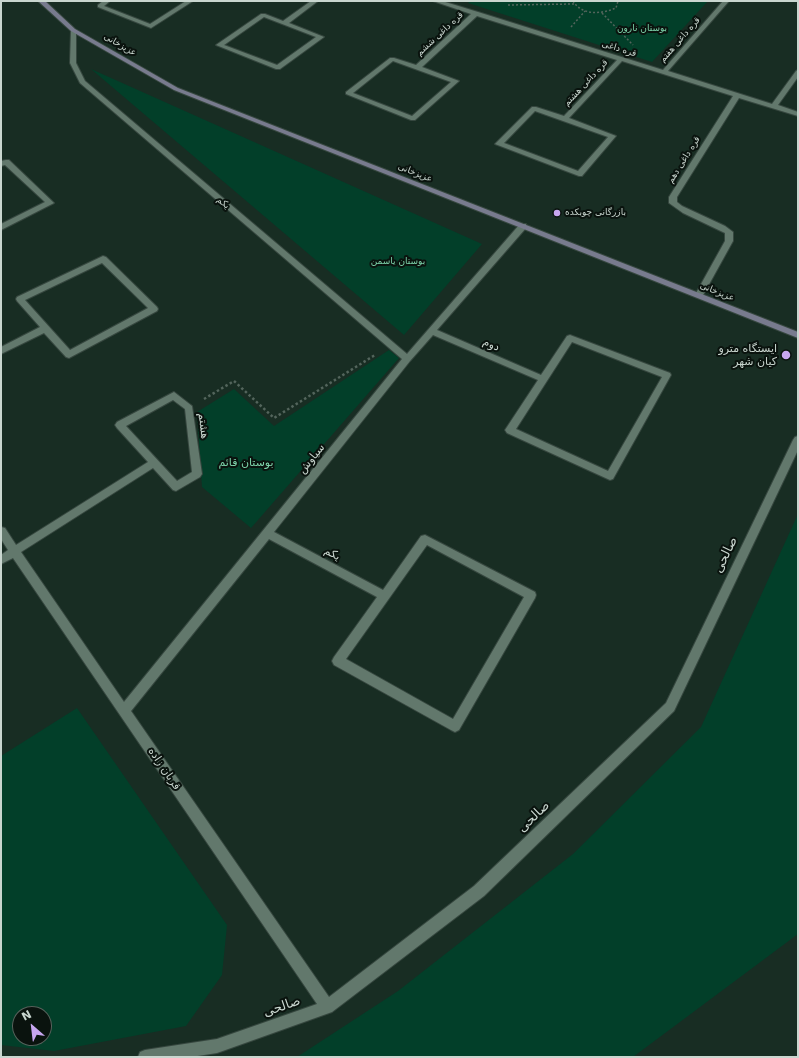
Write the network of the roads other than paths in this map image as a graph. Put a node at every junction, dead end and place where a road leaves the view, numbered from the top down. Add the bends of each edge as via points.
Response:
1 (41, 1) edge
2 (107, 1) edge
3 (190, 1) edge
4 (316, 1) edge
5 (436, 1) edge
6 (463, 1) edge
7 (726, 1) edge
8 (456, 7) junction
9 (476, 13) junction
10 (284, 23) junction
11 (73, 30) junction
12 (621, 59) junction
13 (417, 68) junction
14 (664, 72) junction
15 (798, 72) edge
16 (737, 95) junction
17 (774, 106) junction
18 (798, 114) edge
19 (564, 120) junction
20 (1, 164) edge
21 (1, 226) edge
22 (523, 226) junction
23 (699, 295) junction
24 (46, 328) junction
25 (431, 331) junction
26 (798, 335) edge
27 (1, 351) edge
28 (407, 359) junction
29 (543, 379) junction
30 (798, 440) edge
31 (154, 463) junction
32 (1, 531) edge
33 (267, 533) junction
34 (15, 552) junction
35 (1, 560) edge
36 (385, 596) junction
37 (124, 711) junction
38 (327, 1007) junction
39 (145, 1057) edge

1 - 11 main road, عزیزخانی
2 - 3 street via 100,6 151,26
4 - 10 street
5 - 8 street, قره داغی
6 - 8 street
7 - 14 street, قره داغی هفتم
8 - 9 street, قره داغی
9 - 12 street, قره داغی
9 - 13 street, قره داغی ششم
10 - 10 street via 263,15 219,45 278,68 321,37
11 - 22 main road, عزیزخانی via 176,89
11 - 28 street, یکم via 73,63 82,82
12 - 14 street, قره داغی
12 - 19 street, قره داغی هشتم
13 - 13 street via 392,59 348,94 413,119 456,81
14 - 16 street, قره داغی
15 - 17 street
16 - 17 street, قره داغی
16 - 23 street, قره داغی دهم via 673,197 673,203 680,208 729,232 729,241
17 - 18 street, قره داغی
19 - 19 street via 534,108 499,144 579,174 612,136
20 - 21 street via 6,162 50,203
22 - 23 main road, عزیزخانی
22 - 25 street, سیاوش
23 - 26 main road, عزیزخانی
24 - 24 street via 20,299 103,259 154,309 69,355
24 - 27 street
25 - 28 street, سیاوش
25 - 29 street, دوم
28 - 33 street, سیاوش
29 - 29 street via 570,338 667,375 610,476 510,430
30 - 38 street, صالحی via 670,706 479,891
31 - 31 street, هشتم via 120,425 174,395 189,408 197,474 176,487
31 - 34 street
32 - 34 street, قربان زاده
33 - 36 street, یکم
33 - 37 street, سیاوش
34 - 35 street
34 - 37 street, قربان زاده
36 - 36 street via 338,661 455,726 531,594 425,540
37 - 38 street, قربان زاده
38 - 39 street, صالحی via 217,1046

